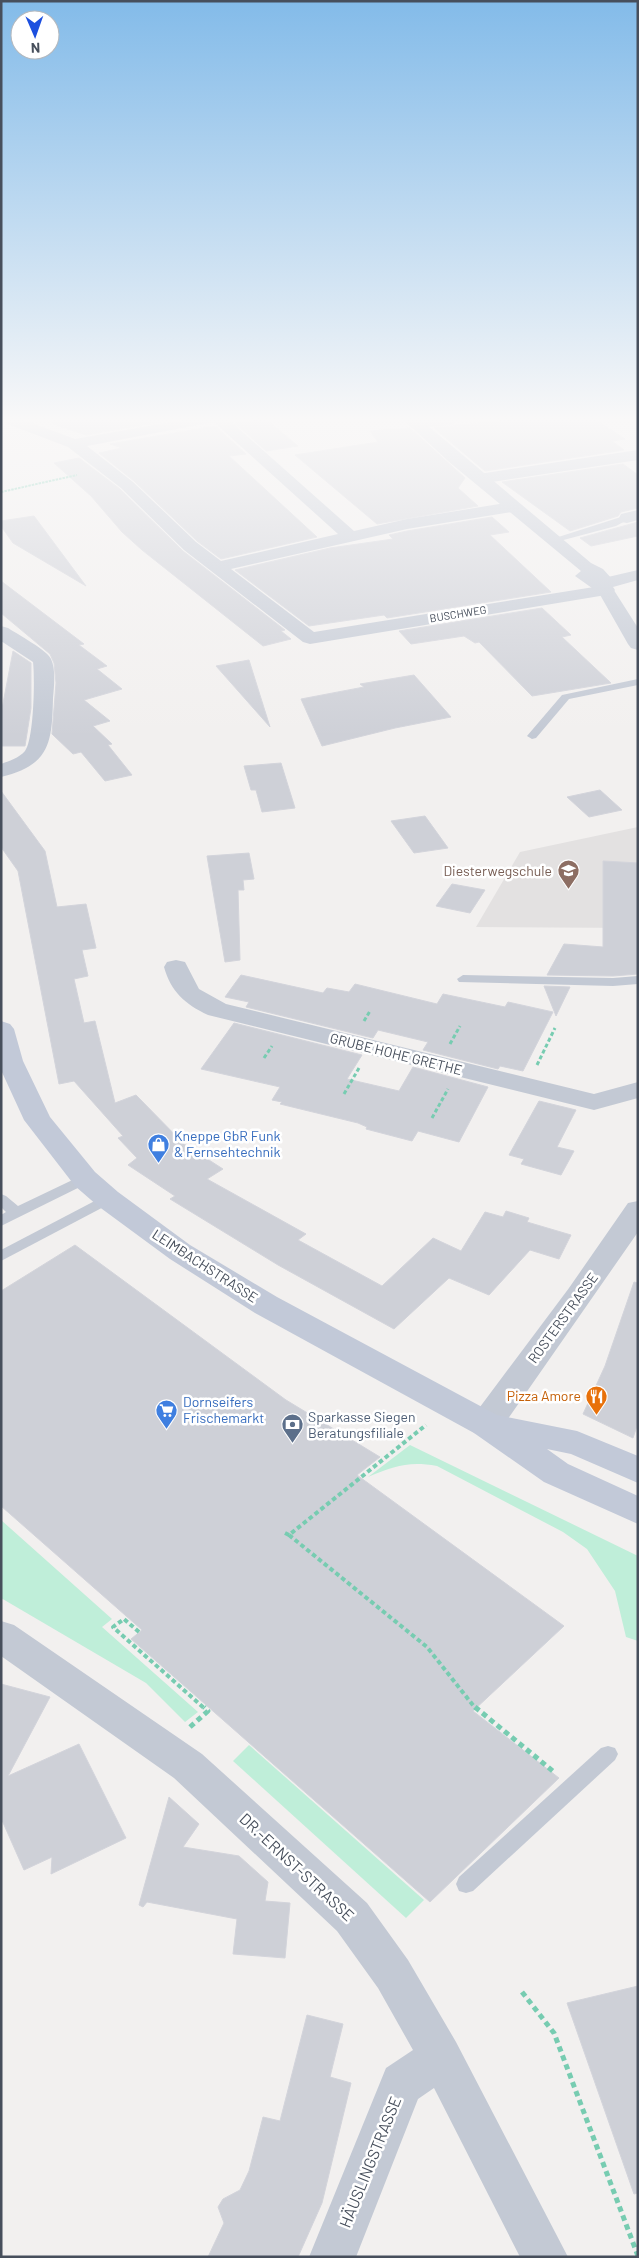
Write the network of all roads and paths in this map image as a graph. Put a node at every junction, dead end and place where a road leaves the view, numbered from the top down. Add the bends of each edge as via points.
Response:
1 (169, 525) edge
2 (338, 525) edge
3 (402, 525) edge
4 (535, 525) edge
5 (608, 525) edge
6 (352, 538) junction
7 (553, 540) junction
8 (217, 567) junction
9 (638, 575) edge
10 (604, 587) junction
11 (1, 632) edge
12 (638, 644) edge
13 (638, 682) edge
14 (532, 736) dead end
15 (1, 772) edge
16 (176, 967) dead end
17 (463, 979) dead end
18 (638, 980) edge
19 (1, 1028) edge
20 (555, 1028) dead end
21 (370, 1048) junction
22 (460, 1069) junction
23 (527, 1086) junction
24 (638, 1090) edge
25 (344, 1094) dead end
26 (432, 1118) dead end
27 (97, 1189) junction
28 (1, 1199) edge
29 (638, 1210) edge
30 (16, 1213) junction
31 (1, 1220) edge
32 (1, 1256) edge
33 (450, 1406) junction
34 (486, 1424) junction
35 (638, 1470) edge
36 (638, 1511) edge
37 (139, 1632) dead end
38 (1, 1636) edge
39 (193, 1724) dead end
40 (608, 1754) dead end
41 (562, 1766) dead end
42 (466, 1884) dead end
43 (522, 1992) dead end
44 (441, 2057) junction
45 (638, 2256) edge
46 (332, 2257) edge
47 (545, 2257) edge

1 - 8 street
2 - 6 street
3 - 6 street
4 - 7 street
5 - 7 lane
6 - 8 street
7 - 10 street via 585,567 580,570 582,575
8 - 10 street, BUSCHWEG via 310,638
9 - 10 street, BUSCHWEG
10 - 12 street
11 - 15 street via 42,660 45,680 38,749 27,761
13 - 14 lane via 566,696
16 - 21 street, GRUBE HOHE GRETHE via 180,983 195,1000 217,1010
17 - 18 lane
19 - 27 main road, LEIMBACHSTRASSE via 10,1061 38,1120
20 - 23 path
21 - 22 street, GRUBE HOHE GRETHE
21 - 25 path
22 - 23 street, GRUBE HOHE GRETHE
22 - 26 path
23 - 24 street, GRUBE HOHE GRETHE via 594,1102
27 - 30 lane
27 - 32 lane
27 - 33 main road, LEIMBACHSTRASSE via 180,1252 266,1305
28 - 30 lane
29 - 34 street, ROSTERSTRASSE
30 - 31 lane
33 - 34 main road, LEIMBACHSTRASSE
33 - 41 path via 287,1534 427,1646 476,1709 554,1772
34 - 35 main road, LEIMBACHSTRASSE via 577,1443
34 - 36 main road, LEIMBACHSTRASSE via 556,1473
37 - 39 path via 124,1619 113,1627 208,1711
38 - 44 street, DR.-ERNST-STRASSE via 188,1766 352,1917 393,1974
40 - 42 lane
43 - 45 path via 554,2033
44 - 46 street, HÄUSLINGSTRASSE via 402,2084
44 - 47 street, DR.-ERNST-STRASSE

